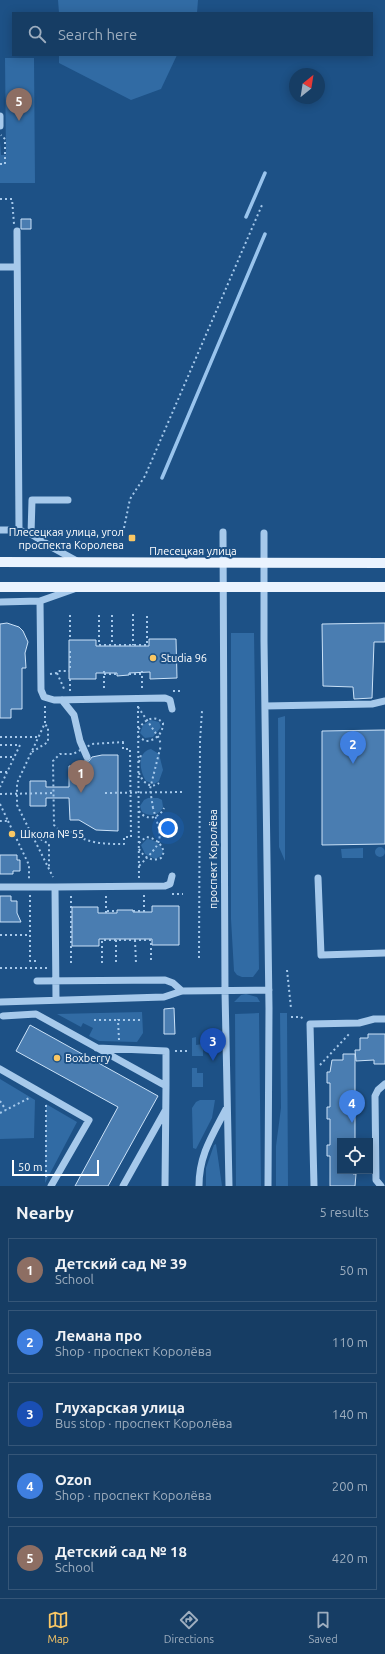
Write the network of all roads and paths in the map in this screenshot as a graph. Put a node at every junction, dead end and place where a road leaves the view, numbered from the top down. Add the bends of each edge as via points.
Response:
1 (0, 116) edge
2 (0, 126) edge
3 (0, 134) edge
4 (0, 164) edge
5 (0, 199) edge
6 (262, 205) dead end
7 (13, 220) dead end
8 (17, 231) dead end
9 (0, 267) edge
10 (17, 267) junction
11 (68, 500) dead end
12 (124, 528) dead end
13 (0, 530) edge
14 (19, 530) junction
15 (223, 532) dead end
16 (264, 533) dead end
17 (31, 534) junction
18 (0, 562) edge
19 (81, 562) junction
20 (384, 562) edge
21 (224, 563) junction
22 (264, 563) junction
23 (385, 586) edge
24 (0, 587) edge
25 (79, 587) junction
26 (223, 588) junction
27 (263, 588) junction
28 (40, 601) junction
29 (0, 602) edge
30 (132, 614) dead end
31 (147, 614) dead end
32 (70, 615) dead end
33 (99, 615) dead end
34 (112, 615) dead end
35 (70, 640) dead end
36 (112, 645) junction
37 (133, 645) junction
38 (70, 651) dead end
39 (70, 668) dead end
40 (70, 671) dead end
41 (41, 674) junction
42 (56, 674) junction
43 (117, 674) dead end
44 (129, 674) dead end
45 (70, 679) dead end
46 (104, 691) dead end
47 (142, 691) dead end
48 (177, 691) dead end
49 (182, 691) dead end
50 (71, 694) junction
51 (44, 697) junction
52 (137, 698) junction
53 (62, 700) junction
54 (385, 701) edge
55 (138, 706) junction
56 (265, 706) junction
57 (172, 709) dead end
58 (202, 711) dead end
59 (147, 720) junction
60 (45, 724) junction
61 (138, 732) junction
62 (39, 736) junction
63 (138, 736) junction
64 (158, 736) junction
65 (0, 737) edge
66 (0, 746) edge
67 (83, 748) junction
68 (31, 753) junction
69 (141, 755) dead end
70 (14, 757) junction
71 (87, 757) dead end
72 (0, 758) edge
73 (138, 765) junction
74 (0, 772) edge
75 (7, 772) junction
76 (138, 772) junction
77 (159, 783) dead end
78 (0, 788) edge
79 (130, 792) junction
80 (138, 792) junction
81 (182, 792) dead end
82 (54, 793) junction
83 (105, 793) dead end
84 (0, 794) edge
85 (17, 794) junction
86 (0, 804) edge
87 (164, 808) dead end
88 (138, 811) junction
89 (156, 818) junction
90 (0, 821) edge
91 (31, 833) junction
92 (138, 843) junction
93 (159, 843) junction
94 (139, 848) junction
95 (147, 858) junction
96 (139, 866) junction
97 (49, 869) junction
98 (172, 876) dead end
99 (318, 878) dead end
100 (139, 886) junction
101 (0, 887) edge
102 (55, 887) junction
103 (71, 887) junction
104 (106, 894) dead end
105 (144, 894) dead end
106 (178, 894) dead end
107 (183, 894) dead end
108 (106, 911) junction
109 (117, 911) dead end
110 (133, 911) dead end
111 (106, 914) dead end
112 (0, 935) edge
113 (30, 935) dead end
114 (116, 940) junction
115 (135, 940) junction
116 (385, 954) edge
117 (199, 958) dead end
118 (71, 963) dead end
119 (102, 963) dead end
120 (116, 963) dead end
121 (136, 963) dead end
122 (151, 963) dead end
123 (0, 968) edge
124 (56, 968) junction
125 (287, 970) dead end
126 (56, 980) junction
127 (37, 981) dead end
128 (269, 990) junction
129 (182, 991) junction
130 (225, 991) junction
131 (56, 1000) junction
132 (0, 1002) edge
133 (291, 1008) dead end
134 (3, 1016) dead end
135 (291, 1017) dead end
136 (301, 1017) dead end
137 (385, 1019) edge
138 (94, 1020) dead end
139 (118, 1020) junction
140 (140, 1020) dead end
141 (359, 1023) junction
142 (97, 1048) junction
143 (119, 1049) junction
144 (0, 1070) edge
145 (311, 1074) junction
146 (385, 1084) edge
147 (166, 1086) junction
148 (46, 1097) junction
149 (0, 1101) edge
150 (166, 1109) junction
151 (226, 1109) junction
152 (6, 1110) junction
153 (0, 1113) edge
154 (48, 1185) edge
155 (123, 1186) edge
156 (165, 1186) edge
157 (199, 1186) edge
158 (229, 1186) edge
159 (268, 1186) edge
160 (314, 1186) edge
161 (381, 1186) edge

1 - 2 street
3 - 4 path via 5,139 5,164
5 - 7 path via 12,200
6 - 12 path via 145,476 130,499
8 - 10 street
9 - 10 street
10 - 14 street
11 - 17 street via 32,500
13 - 14 street
14 - 17 street
15 - 21 street, проспект Королёва
16 - 22 street
17 - 19 street
18 - 19 main road, Плесецкая улица
19 - 21 main road, Плесецкая улица
20 - 22 main road, Плесецкая улица
21 - 22 main road, Плесецкая улица
21 - 26 street, проспект Королёва
22 - 27 street
23 - 27 main road
24 - 25 main road
25 - 26 main road
25 - 28 street
26 - 27 main road
26 - 130 street, проспект Королёва
27 - 56 street
28 - 29 street
28 - 41 street
30 - 37 path
31 - 37 path via 147,645
32 - 35 path
33 - 36 path via 99,645
34 - 36 path
36 - 37 path
38 - 39 path
40 - 42 path via 58,671
41 - 42 path
41 - 51 street via 41,690
42 - 50 path via 65,692
43 - 46 path via 104,673
44 - 47 path via 142,672
45 - 50 path
48 - 49 path
50 - 52 street
50 - 53 street
51 - 53 street
51 - 60 path
52 - 55 path
52 - 57 street via 165,698 170,700
53 - 67 street via 74,715
54 - 56 street via 372,704
55 - 59 path
55 - 61 path
56 - 128 street
58 - 117 path
59 - 61 path
59 - 64 path
59 - 64 path via 156,718 163,723
60 - 62 path
60 - 68 path via 48,728 48,742
61 - 63 path
62 - 65 path
62 - 68 path
63 - 64 path via 145,741
63 - 73 path
64 - 89 path, bridge via 161,745 150,793
66 - 70 path via 20,745
67 - 71 street
67 - 79 path via 100,743 123,742 123,749 130,749
67 - 82 path via 72,754 60,754 53,761
68 - 85 path via 17,783
69 - 73 path
70 - 72 path
70 - 75 path
73 - 76 path
74 - 75 path
75 - 78 path
76 - 77 path via 149,785
76 - 80 path
79 - 80 path
79 - 82 path via 131,837 124,837 124,844 101,844 73,832 61,832 54,825
79 - 83 path
80 - 81 path
80 - 88 path
82 - 85 path
84 - 85 path
85 - 91 path via 17,805
86 - 90 path via 8,821
87 - 89 path
88 - 89 path via 144,816
88 - 92 path
89 - 93 path via 160,833
91 - 97 path
91 - 97 path via 49,844
92 - 93 path via 146,837
92 - 94 path
93 - 95 path
93 - 95 path via 164,852 161,858
94 - 95 path
94 - 96 path
95 - 96 path
96 - 100 path
97 - 102 path
98 - 100 street via 170,884 166,886
99 - 116 street via 321,955
100 - 103 street
101 - 102 street
102 - 103 street
102 - 124 street
103 - 118 path
104 - 108 path
105 - 110 path via 144,913
106 - 107 path
108 - 109 path
108 - 111 path
112 - 113 path
114 - 115 path
114 - 119 path via 102,940
114 - 120 path
115 - 121 path
115 - 122 path via 151,940
123 - 124 path
124 - 126 street
125 - 133 path
126 - 127 street
126 - 129 street via 165,980
126 - 131 street
128 - 130 street
128 - 159 street
129 - 130 street
129 - 131 street via 164,997
130 - 151 street, проспект Королёва
131 - 132 street
134 - 142 street via 36,1014
135 - 136 path
137 - 141 street
138 - 139 path
139 - 140 path
139 - 143 path
141 - 145 path
141 - 145 street via 310,1024
142 - 143 street
142 - 147 street
143 - 147 street via 166,1051
144 - 148 street
145 - 160 street
146 - 161 street via 375,1096 376,1180
147 - 150 street
148 - 152 path via 30,1097
148 - 154 path
148 - 154 street via 89,1120
149 - 152 path
150 - 155 street
150 - 156 street
151 - 157 street via 200,1162
151 - 158 street, проспект Королёва
152 - 153 path

